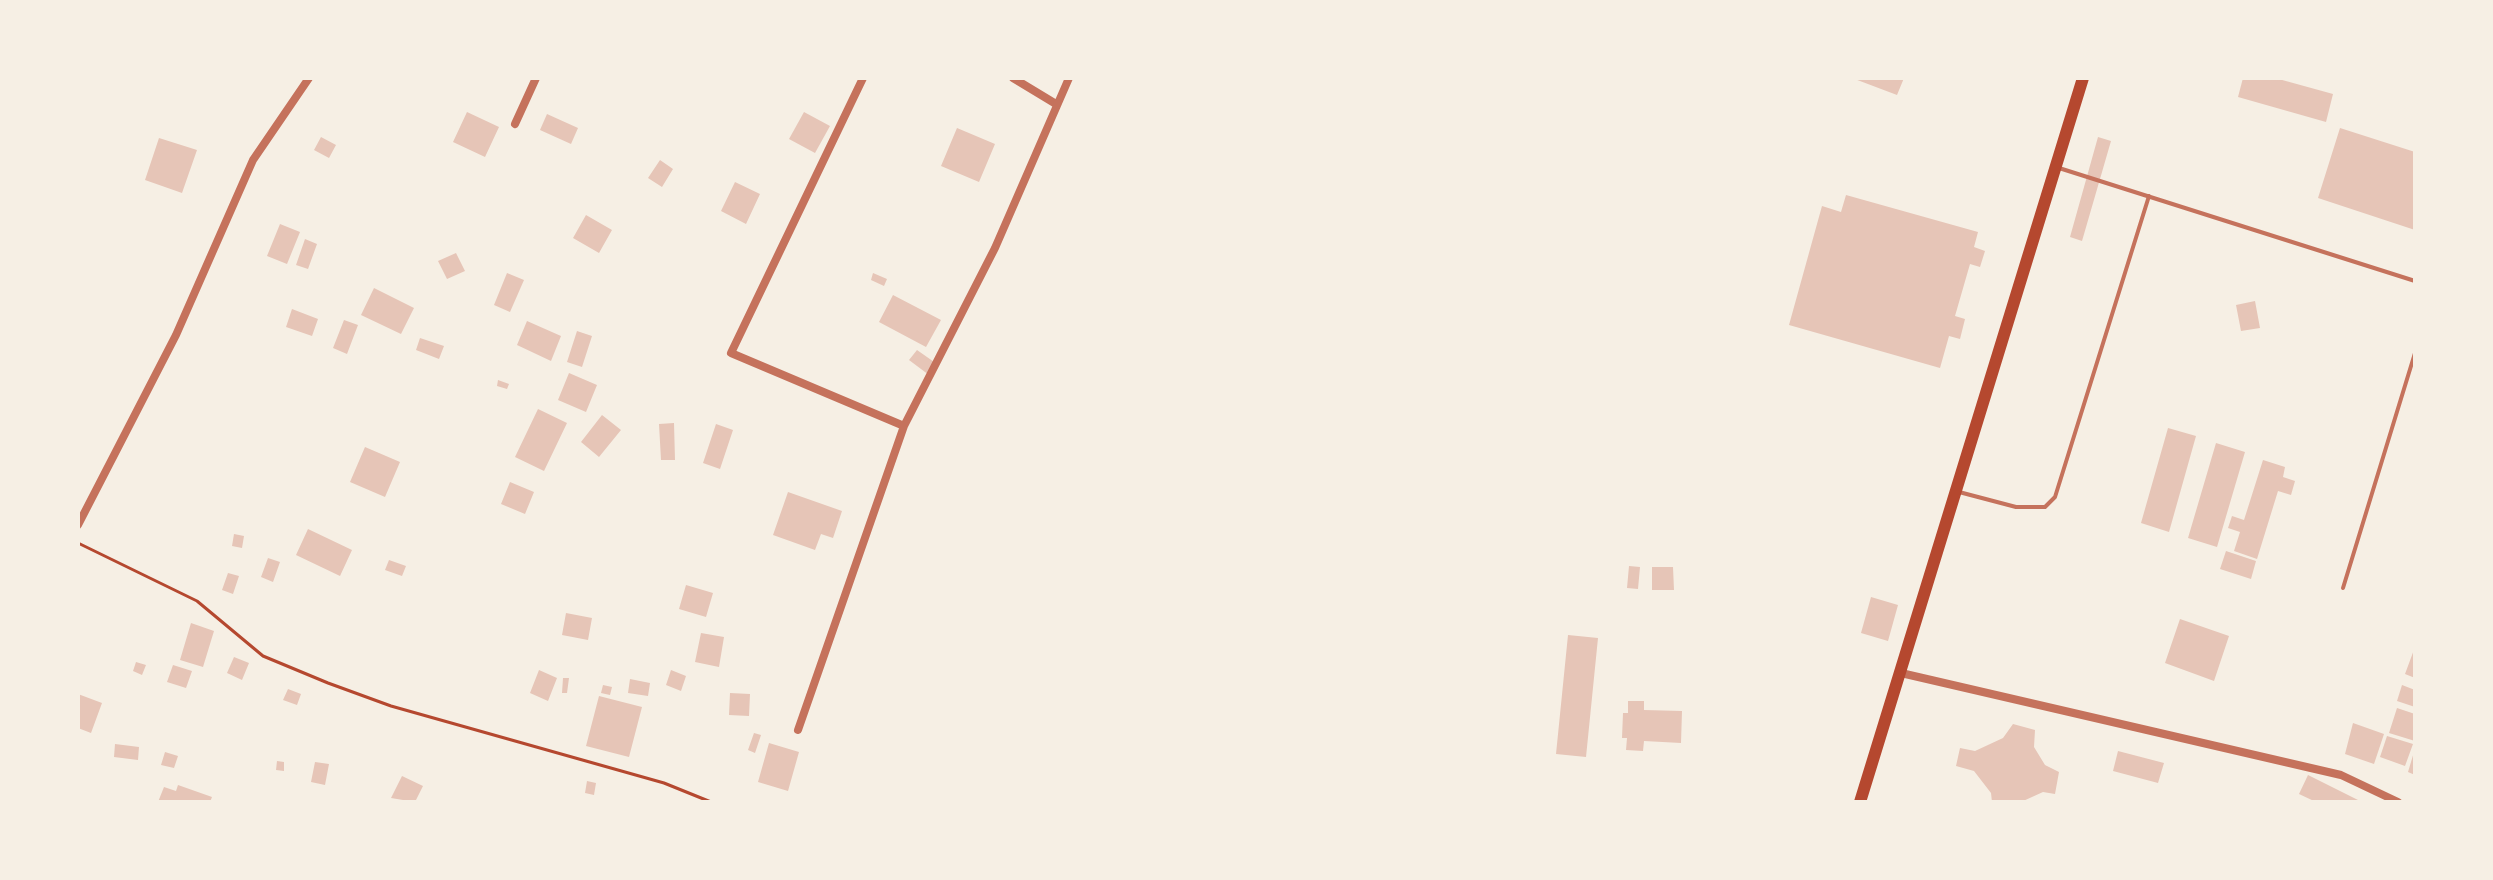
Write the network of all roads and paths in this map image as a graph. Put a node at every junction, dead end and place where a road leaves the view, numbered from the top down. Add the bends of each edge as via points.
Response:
1 (309, 78) edge
2 (536, 78) edge
3 (863, 78) edge
4 (1013, 78) edge
5 (1069, 78) edge
6 (2083, 78) edge
7 (1056, 104) junction
8 (515, 124) dead end
9 (2057, 168) junction
10 (2149, 196) junction
11 (2415, 281) edge
12 (2415, 353) edge
13 (904, 426) junction
14 (1958, 492) junction
15 (78, 525) edge
16 (78, 543) edge
17 (2343, 588) dead end
18 (1901, 673) junction
19 (798, 730) dead end
20 (711, 802) edge
21 (1860, 802) edge
22 (2398, 802) edge

1 - 15 street via 253,160 176,335
2 - 8 street
3 - 13 street via 731,353
4 - 7 street
5 - 7 street
6 - 9 main road
7 - 13 street via 995,248
9 - 10 lane
9 - 14 main road
10 - 11 lane
10 - 14 lane via 2055,497 2045,507 2016,507
12 - 17 lane
13 - 19 street
14 - 18 main road
16 - 20 path via 197,601 263,656 391,706 664,783
18 - 21 main road
18 - 22 street via 2341,775

